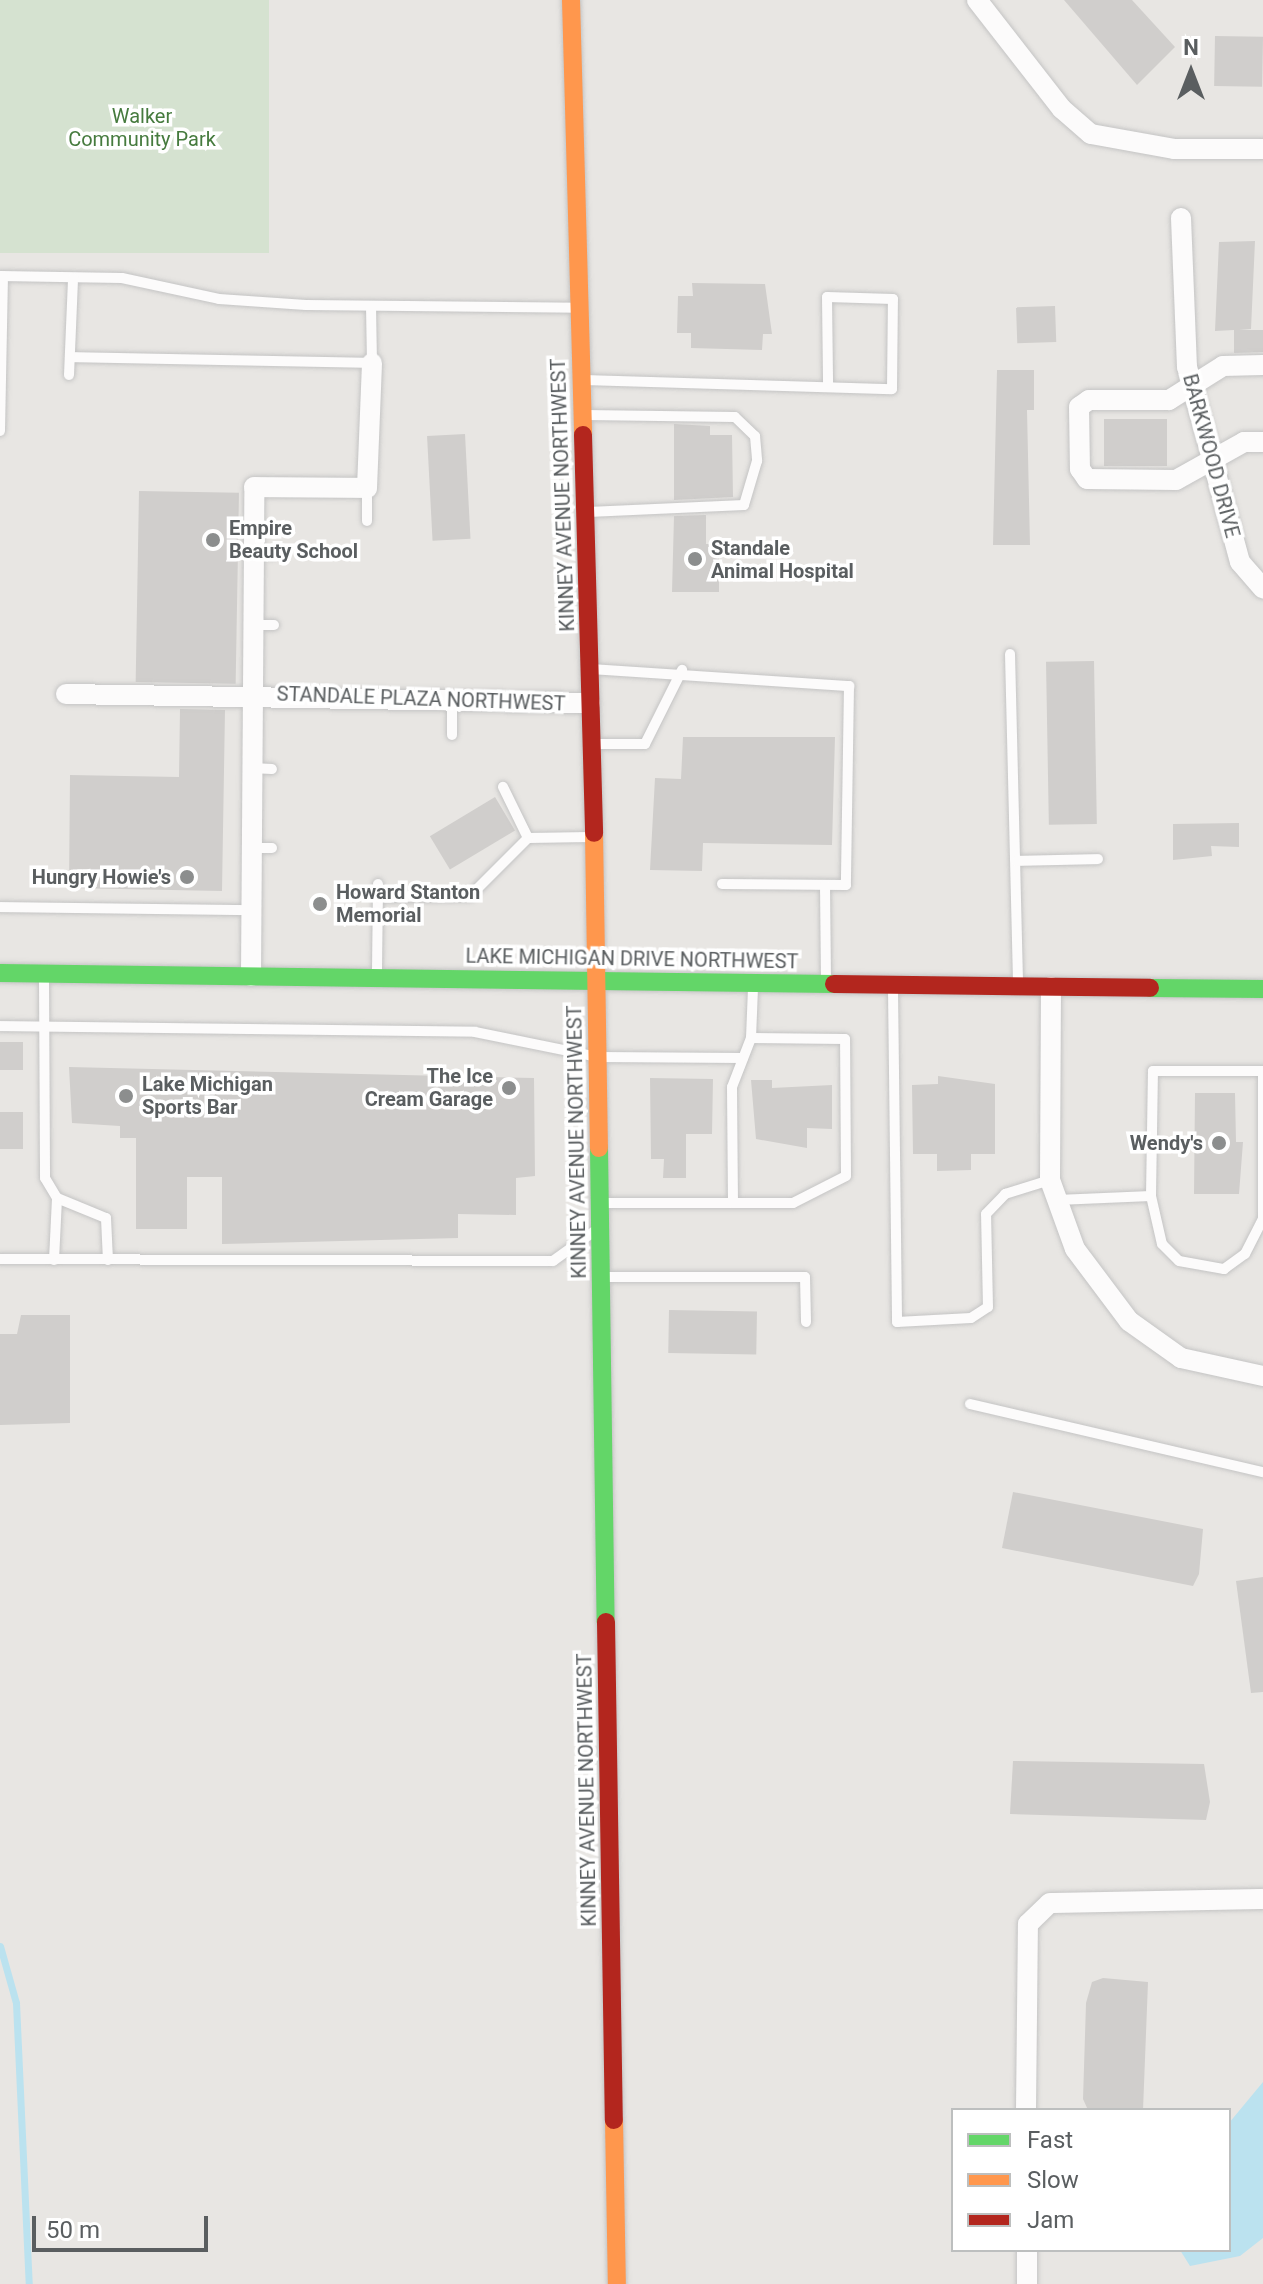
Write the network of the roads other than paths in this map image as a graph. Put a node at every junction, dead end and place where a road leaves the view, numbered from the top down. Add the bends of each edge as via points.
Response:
1 (571, 0) edge
2 (977, 0) edge
3 (1263, 149) edge
4 (1181, 218) dead end
5 (1, 276) edge
6 (73, 278) junction
7 (371, 306) junction
8 (580, 308) junction
9 (70, 357) junction
10 (372, 363) junction
11 (1263, 365) edge
12 (69, 375) dead end
13 (582, 380) junction
14 (1191, 383) junction
15 (828, 385) junction
16 (583, 415) junction
17 (0, 431) edge
18 (1263, 442) edge
19 (1208, 462) junction
20 (367, 488) junction
21 (586, 512) junction
22 (367, 521) dead end
23 (274, 554) dead end
24 (252, 555) junction
25 (1263, 588) edge
26 (252, 625) junction
27 (274, 625) dead end
28 (1010, 654) dead end
29 (590, 669) junction
30 (682, 670) junction
31 (64, 689) dead end
32 (252, 695) junction
33 (452, 700) junction
34 (590, 703) junction
35 (452, 735) dead end
36 (592, 744) junction
37 (251, 768) junction
38 (272, 769) dead end
39 (503, 787) dead end
40 (594, 837) junction
41 (528, 838) junction
42 (1098, 859) dead end
43 (1017, 861) junction
44 (378, 884) dead end
45 (722, 884) dead end
46 (825, 885) junction
47 (378, 897) junction
48 (0, 907) edge
49 (251, 910) junction
50 (0, 973) edge
51 (44, 974) junction
52 (251, 976) junction
53 (377, 978) junction
54 (597, 980) junction
55 (753, 983) junction
56 (826, 984) junction
57 (893, 985) junction
58 (1018, 986) junction
59 (1051, 987) junction
60 (1263, 989) edge
61 (0, 1026) edge
62 (43, 1027) junction
63 (751, 1038) junction
64 (598, 1057) junction
65 (743, 1058) junction
66 (1263, 1071) edge
67 (1050, 1180) junction
68 (1151, 1196) junction
69 (57, 1198) junction
70 (1057, 1200) junction
71 (600, 1203) junction
72 (733, 1203) junction
73 (600, 1227) junction
74 (0, 1259) edge
75 (54, 1260) junction
76 (108, 1260) junction
77 (601, 1277) junction
78 (806, 1322) dead end
79 (1263, 1376) edge
80 (970, 1404) dead end
81 (1263, 1472) edge
82 (1263, 1899) edge
83 (1026, 2108) edge
84 (1027, 2252) edge
85 (617, 2284) edge
86 (1027, 2284) edge

1 - 8 main road, KINNEY AVENUE NORTHWEST
2 - 3 street via 1062,109 1091,134 1174,149
4 - 14 street, BARKWOOD DRIVE
5 - 6 lane
5 - 17 lane
6 - 7 lane via 122,278 219,299
6 - 9 lane
7 - 8 lane
7 - 10 lane
8 - 13 main road, KINNEY AVENUE NORTHWEST
9 - 10 lane
9 - 12 lane
10 - 20 street
11 - 14 street via 1223,366
13 - 15 lane via 613,375
13 - 16 main road, KINNEY AVENUE NORTHWEST
14 - 19 street, BARKWOOD DRIVE
14 - 19 street via 1169,400 1089,400 1079,407 1080,469 1087,479 1176,480
15 - 15 lane via 892,389 893,299 827,297
16 - 21 main road, KINNEY AVENUE NORTHWEST
16 - 21 lane via 735,417 755,436 757,461 744,505
18 - 19 street via 1244,442
19 - 25 street, BARKWOOD DRIVE via 1240,562
20 - 22 lane
20 - 24 street, STANDALE PLAZA NORTHWEST via 254,487
21 - 29 main road, KINNEY AVENUE NORTHWEST
23 - 24 lane
24 - 26 street, STANDALE PLAZA NORTHWEST
26 - 27 lane
26 - 32 street, STANDALE PLAZA NORTHWEST
28 - 43 lane
29 - 30 lane
29 - 34 main road, KINNEY AVENUE NORTHWEST
30 - 36 lane via 645,744
30 - 46 lane via 849,686 846,885
31 - 32 street, STANDALE PLAZA NORTHWEST
32 - 33 street, STANDALE PLAZA NORTHWEST
32 - 37 street, STANDALE PLAZA NORTHWEST
33 - 34 street, STANDALE PLAZA NORTHWEST
33 - 35 lane
34 - 36 main road, KINNEY AVENUE NORTHWEST
36 - 40 main road, KINNEY AVENUE NORTHWEST
37 - 38 lane
37 - 49 street, STANDALE PLAZA NORTHWEST via 262,848
39 - 41 lane
40 - 41 lane
40 - 54 main road, KINNEY AVENUE NORTHWEST
41 - 47 lane via 470,896
42 - 43 lane
43 - 58 lane
44 - 47 lane
45 - 46 lane
46 - 56 lane
47 - 53 lane
48 - 49 lane
49 - 52 street, STANDALE PLAZA NORTHWEST
50 - 51 main road, LAKE MICHIGAN DRIVE NORTHWEST
51 - 52 main road, LAKE MICHIGAN DRIVE NORTHWEST
51 - 62 lane
52 - 53 main road, LAKE MICHIGAN DRIVE NORTHWEST
53 - 54 main road, LAKE MICHIGAN DRIVE NORTHWEST
54 - 55 main road, LAKE MICHIGAN DRIVE NORTHWEST
54 - 64 main road, KINNEY AVENUE NORTHWEST
55 - 56 main road, LAKE MICHIGAN DRIVE NORTHWEST
55 - 63 lane
56 - 57 main road, LAKE MICHIGAN DRIVE NORTHWEST
57 - 58 main road, LAKE MICHIGAN DRIVE NORTHWEST
57 - 67 lane via 897,1322 971,1318 988,1307 986,1214 1005,1194
58 - 59 main road, LAKE MICHIGAN DRIVE NORTHWEST
59 - 60 main road, LAKE MICHIGAN DRIVE NORTHWEST
59 - 67 street
61 - 62 lane
62 - 64 lane via 475,1032
62 - 69 lane via 45,1178
63 - 65 lane
63 - 72 lane via 845,1039 846,1176 793,1203
64 - 65 lane
64 - 71 main road, KINNEY AVENUE NORTHWEST
65 - 72 lane via 732,1087
66 - 68 lane via 1153,1071
66 - 68 lane via 1263,1219 1245,1254 1224,1269 1179,1261 1162,1244
67 - 70 street
68 - 70 lane
69 - 75 lane
69 - 76 lane via 106,1218
70 - 79 street via 1075,1249 1129,1321 1181,1358
71 - 72 lane
71 - 73 main road, KINNEY AVENUE NORTHWEST
73 - 76 lane via 553,1261
73 - 77 main road, KINNEY AVENUE NORTHWEST
74 - 75 lane
75 - 76 lane
77 - 78 lane via 805,1277
77 - 85 main road, KINNEY AVENUE NORTHWEST
80 - 81 lane
82 - 83 street via 1050,1903 1028,1924
84 - 86 street

